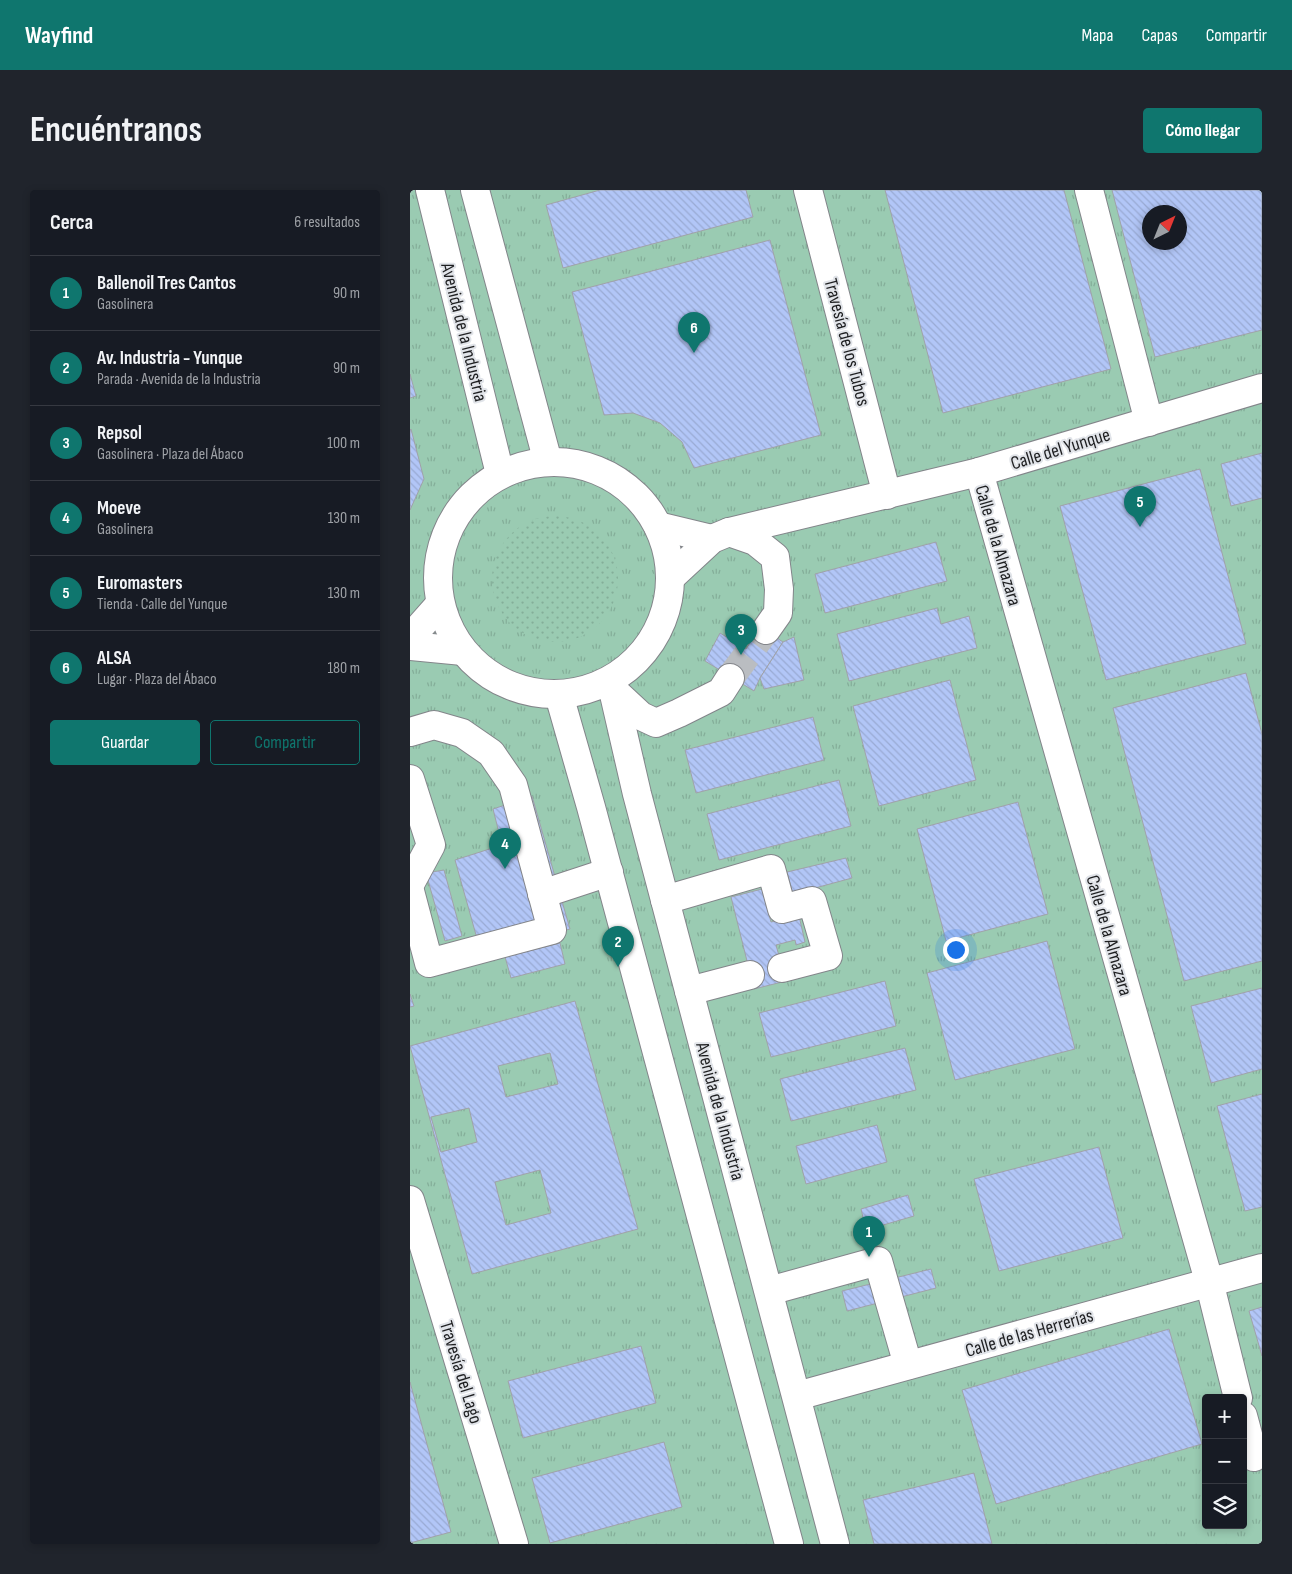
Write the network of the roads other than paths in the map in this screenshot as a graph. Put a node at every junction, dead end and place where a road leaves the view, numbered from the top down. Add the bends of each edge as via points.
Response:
1 (430, 190) edge
2 (476, 190) edge
3 (808, 190) edge
4 (1089, 190) edge
5 (1262, 388) edge
6 (1149, 422) junction
7 (548, 462) junction
8 (979, 472) junction
9 (500, 474) junction
10 (888, 495) junction
11 (658, 526) junction
12 (721, 536) junction
13 (670, 578) junction
14 (440, 604) junction
15 (766, 630) tunnel mouth
16 (410, 638) edge
17 (410, 646) edge
18 (463, 651) junction
19 (730, 678) tunnel mouth
20 (613, 684) junction
21 (558, 695) junction
22 (410, 732) edge
23 (410, 779) edge
24 (609, 872) junction
25 (410, 884) edge
26 (410, 892) edge
27 (542, 894) junction
28 (665, 900) junction
29 (782, 968) dead end
30 (750, 975) dead end
31 (689, 991) junction
32 (410, 1200) edge
33 (1262, 1268) edge
34 (1208, 1282) junction
35 (769, 1291) junction
36 (908, 1365) junction
37 (1237, 1394) edge
38 (797, 1396) junction
39 (1247, 1431) edge
40 (1254, 1457) dead end
41 (514, 1544) edge
42 (789, 1544) edge
43 (836, 1544) edge

1 - 9 street, Avenida de la Industria
2 - 7 street
3 - 10 street, Travesía de los Tubos
4 - 6 street
5 - 6 street, Calle del Yunque
6 - 8 street, Calle del Yunque
7 - 9 street via 523,465
7 - 11 street via 581,465 612,477 638,498
8 - 10 street, Calle del Yunque
8 - 34 street, Calle de la Almazara
9 - 14 street via 469,497 448,529 437,566
10 - 12 street, Calle del Yunque
11 - 12 street, Calle del Yunque
11 - 13 street via 667,551
12 - 13 street, Calle del Yunque
12 - 15 street via 756,541 775,557 778,613
13 - 20 street via 664,617 644,652
14 - 16 street
14 - 18 street via 449,629
17 - 18 street
18 - 21 street via 490,675 522,690
19 - 20 street via 721,692 656,723 641,716
20 - 21 street
20 - 28 street, Avenida de la Industria
21 - 24 street
22 - 27 street via 434,725 462,733 491,753 513,785
23 - 25 street via 431,845
24 - 27 street
24 - 42 street
26 - 27 street via 429,963 552,930
28 - 29 street via 771,869 775,911 812,901 828,956
28 - 31 street, Avenida de la Industria
30 - 31 street
31 - 35 street, Avenida de la Industria
32 - 41 street, Travesía del Lago
33 - 34 street, Calle de las Herrerías
34 - 36 street, Calle de las Herrerías
34 - 37 street, Calle de la Almazara
35 - 36 street via 878,1260
35 - 38 street, Avenida de la Industria
36 - 38 street, Calle de las Herrerías
38 - 43 street, Avenida de la Industria
39 - 40 street

